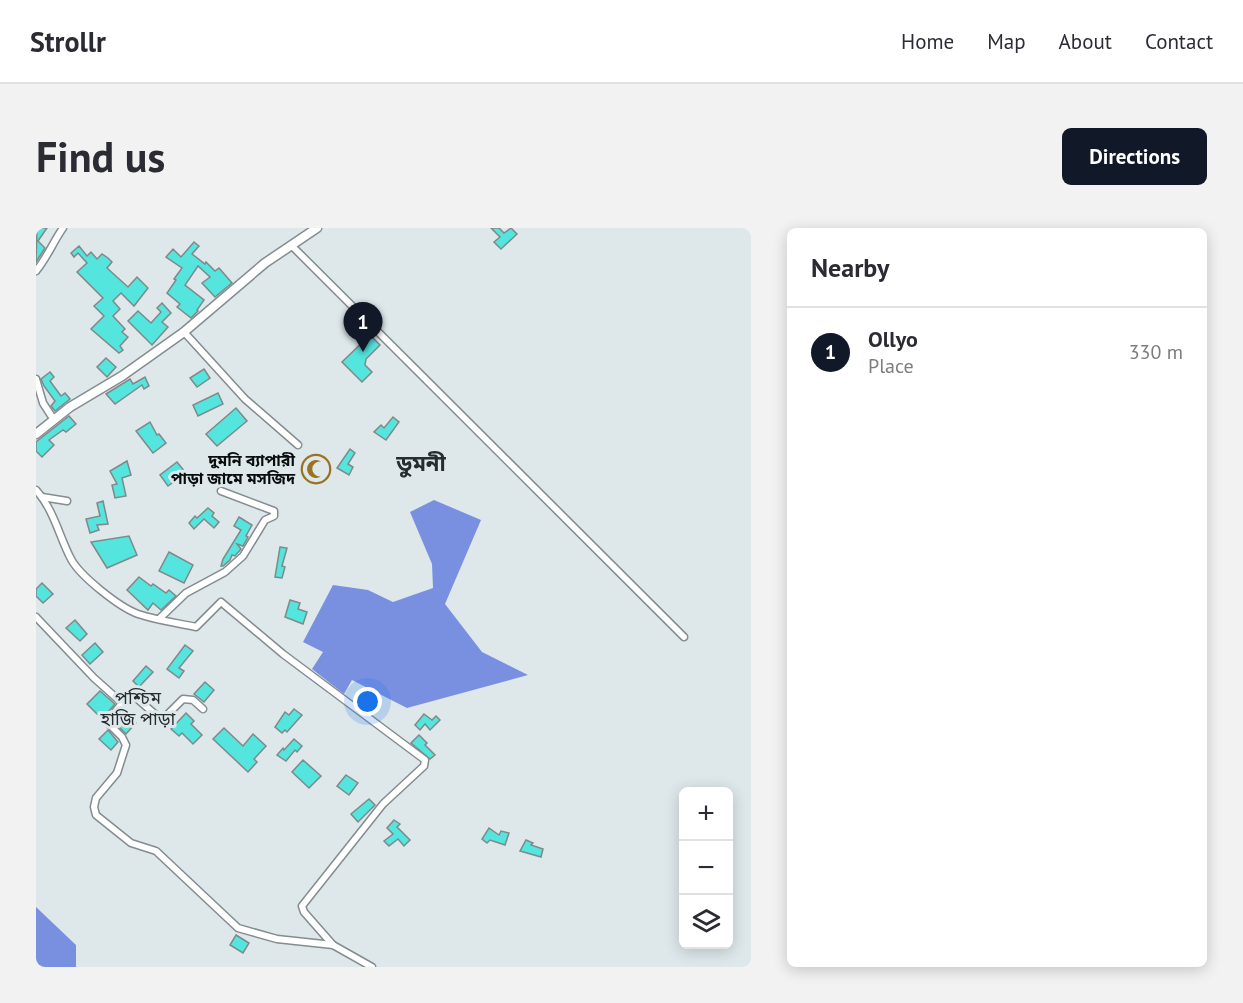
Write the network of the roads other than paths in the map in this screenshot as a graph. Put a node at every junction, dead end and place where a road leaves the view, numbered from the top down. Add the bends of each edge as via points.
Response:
1 (63, 228) edge
2 (316, 228) edge
3 (292, 246) junction
4 (36, 271) edge
5 (184, 332) junction
6 (36, 379) edge
7 (54, 420) junction
8 (36, 434) edge
9 (298, 445) dead end
10 (36, 490) edge
11 (221, 490) dead end
12 (42, 497) junction
13 (67, 501) dead end
14 (36, 617) edge
15 (159, 619) junction
16 (684, 637) dead end
17 (122, 703) junction
18 (203, 709) dead end
19 (333, 945) junction
20 (372, 967) edge

1 - 4 street
2 - 3 street
3 - 5 street via 265,263
3 - 16 street
5 - 7 street
5 - 9 street via 245,399
6 - 7 street
7 - 8 street
10 - 12 street
11 - 15 street via 274,511 274,516 265,520 243,556 225,572 186,593
12 - 13 street
12 - 15 street via 71,560 88,582 136,613
14 - 17 street
15 - 19 street via 196,627 221,602 283,654 425,760 424,766 383,804 302,906
17 - 18 street via 133,695 157,716 165,717 183,699 193,700
17 - 19 street via 107,722 126,745 123,759 114,778 96,798 96,815 131,843 156,852 238,928 277,939
19 - 20 street

